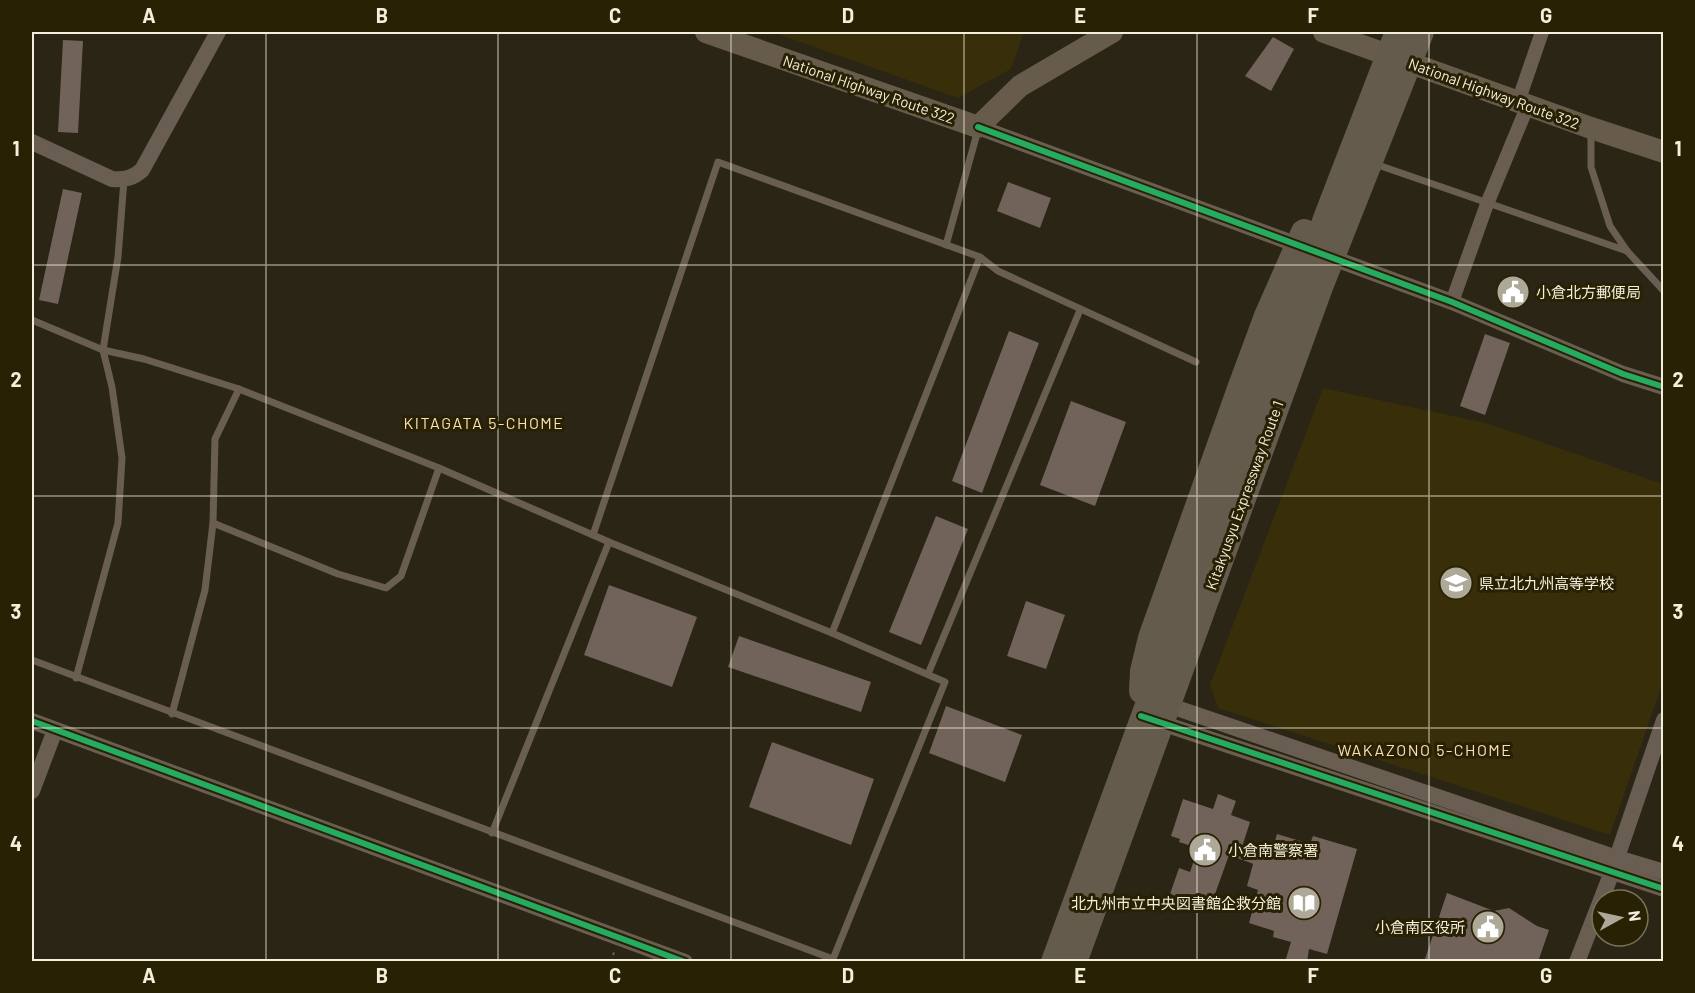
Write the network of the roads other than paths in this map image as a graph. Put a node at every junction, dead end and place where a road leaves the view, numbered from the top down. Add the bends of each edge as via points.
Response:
1 (218, 32) edge
2 (706, 32) edge
3 (1112, 32) edge
4 (1324, 32) edge
5 (1398, 32) edge
6 (1428, 32) edge
7 (1542, 32) edge
8 (1390, 39) edge
9 (1416, 50) edge
10 (1523, 104) junction
11 (978, 128) junction
12 (1591, 128) junction
13 (32, 142) edge
14 (1664, 152) edge
15 (1375, 165) dead end
16 (124, 180) junction
17 (1487, 204) junction
18 (946, 245) junction
19 (1627, 251) junction
20 (980, 257) junction
21 (1664, 291) edge
22 (1452, 302) junction
23 (1080, 310) junction
24 (32, 320) edge
25 (103, 350) junction
26 (1196, 362) dead end
27 (1664, 387) edge
28 (239, 389) junction
29 (439, 468) junction
30 (213, 523) junction
31 (593, 535) junction
32 (609, 542) junction
33 (1204, 621) dead end
34 (832, 633) junction
35 (32, 660) edge
36 (928, 674) junction
37 (76, 678) junction
38 (1144, 707) joint
39 (172, 714) junction
40 (1664, 720) edge
41 (32, 721) edge
42 (55, 730) junction
43 (32, 791) edge
44 (492, 833) junction
45 (1615, 865) junction
46 (1664, 872) edge
47 (1664, 890) edge
48 (685, 962) edge
49 (1054, 962) edge
50 (1074, 962) edge
51 (1577, 962) edge

1 - 16 street via 142,170
2 - 11 highway, National Highway Route 322
3 - 11 highway via 1020,86
4 - 8 highway, National Highway Route 322
5 - 49 highway, Kitakyusyu Expressway Route 1
6 - 9 street
7 - 10 street
8 - 9 highway, National Highway Route 322
8 - 38 highway via 1341,157 1267,316 1151,638 1143,671
9 - 10 highway, National Highway Route 322
9 - 33 highway via 1358,225 1251,517
9 - 50 highway, Kitakyusyu Expressway Route 1 via 1320,287
10 - 12 highway, National Highway Route 322
10 - 17 street
11 - 18 lane
11 - 22 street
12 - 14 highway, National Highway Route 322
12 - 19 lane via 1590,167 1610,226
13 - 16 street via 112,179
15 - 17 lane
16 - 25 lane via 118,257
17 - 19 lane
17 - 22 street
18 - 20 lane
18 - 31 lane via 718,162
19 - 21 lane
20 - 23 lane via 998,271
20 - 34 lane
22 - 27 street via 1623,374
23 - 26 lane
23 - 36 lane
24 - 25 lane
25 - 28 lane
25 - 37 lane via 122,458 118,523
28 - 29 lane
28 - 30 lane via 215,439
29 - 30 lane via 401,576 386,588 338,574
29 - 31 lane
30 - 39 lane via 205,590
31 - 32 lane
32 - 34 lane
32 - 44 lane
34 - 36 lane
35 - 37 lane
36 - 44 lane via 945,682 833,960
37 - 39 lane
38 - 45 street
39 - 44 lane
40 - 45 street
41 - 42 street
42 - 43 street
42 - 48 street
45 - 46 street
45 - 47 street
45 - 51 street

